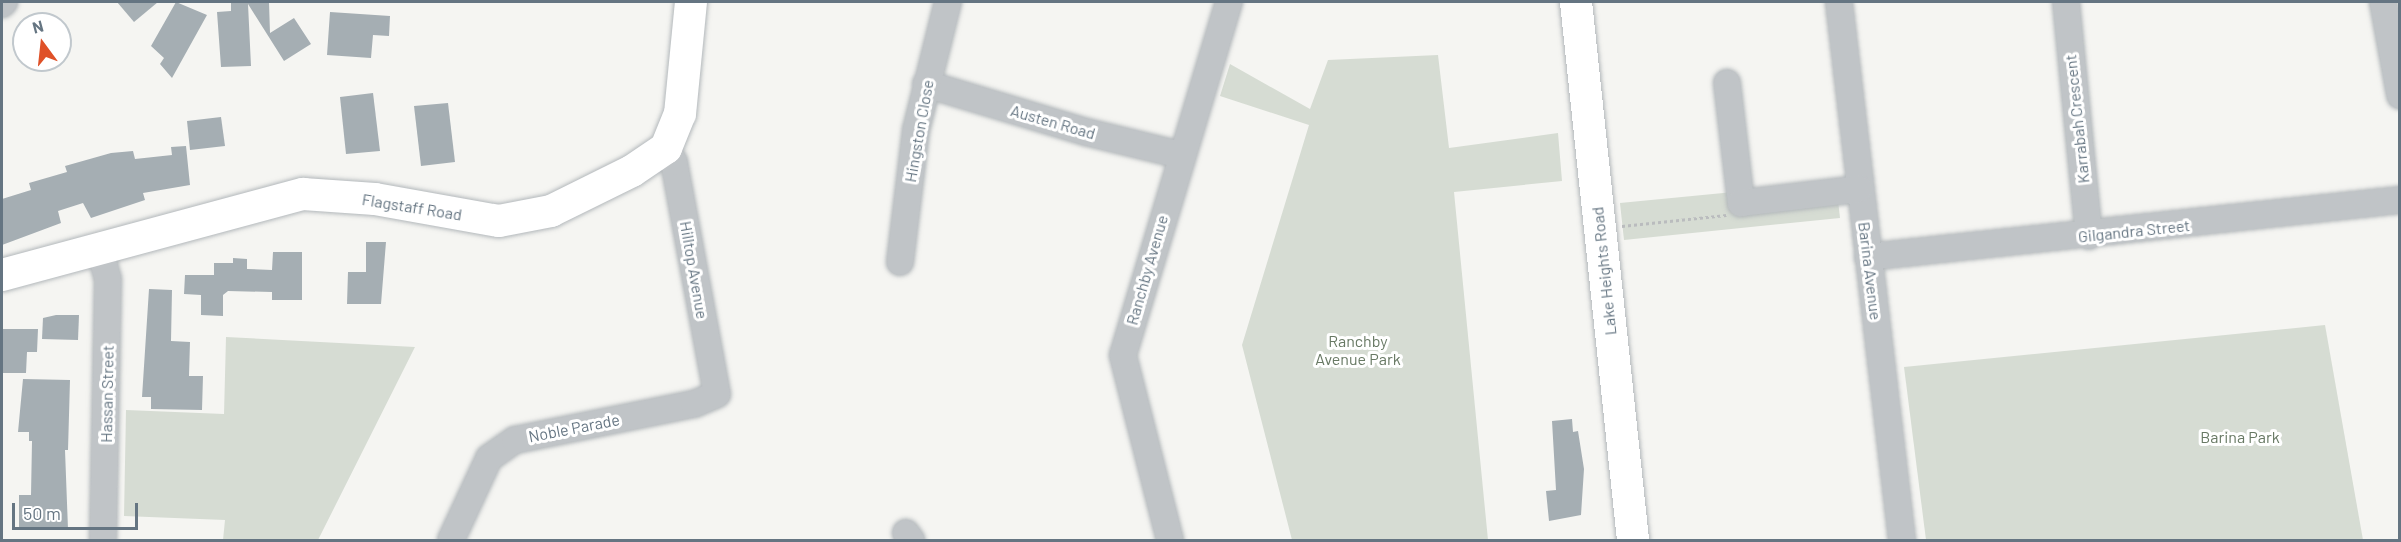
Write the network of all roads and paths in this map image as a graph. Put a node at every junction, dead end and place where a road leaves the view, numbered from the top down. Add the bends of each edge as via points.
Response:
1 (691, 2) edge
2 (948, 2) edge
3 (1229, 2) edge
4 (1576, 2) edge
5 (1839, 2) edge
6 (2066, 2) edge
7 (2383, 2) edge
8 (1727, 83) dead end
9 (926, 84) junction
10 (2400, 95) edge
11 (666, 148) junction
12 (1181, 155) junction
13 (1859, 189) junction
14 (2400, 200) edge
15 (2089, 236) junction
16 (100, 250) junction
17 (1868, 257) junction
18 (900, 262) dead end
19 (2, 275) edge
20 (717, 394) joint
21 (103, 540) edge
22 (451, 540) edge
23 (1170, 540) edge
24 (1633, 540) edge
25 (1902, 540) edge

1 - 11 main road via 680,114
2 - 9 street, Hingston Close
3 - 12 street, Ranchby Avenue
4 - 24 main road, Lake Heights Road
5 - 13 street, Barina Avenue
6 - 15 street, Karrabah Crescent
7 - 10 street
8 - 13 street via 1741,203
9 - 12 street, Austen Road via 1086,132
9 - 18 street, Hingston Close via 916,130
11 - 16 main road, Flagstaff Road via 632,171 551,211 499,221 375,199 303,194
11 - 20 street, Hilltop Avenue via 674,162
12 - 23 street, Ranchby Avenue via 1123,355
13 - 17 street, Barina Avenue
14 - 15 street, Gilgandra Street
15 - 17 street, Gilgandra Street
16 - 19 main road, Flagstaff Road
16 - 21 street, Hassan Street via 108,279
17 - 25 street, Barina Avenue
20 - 22 street, Noble Parade via 694,405 515,440 489,458

